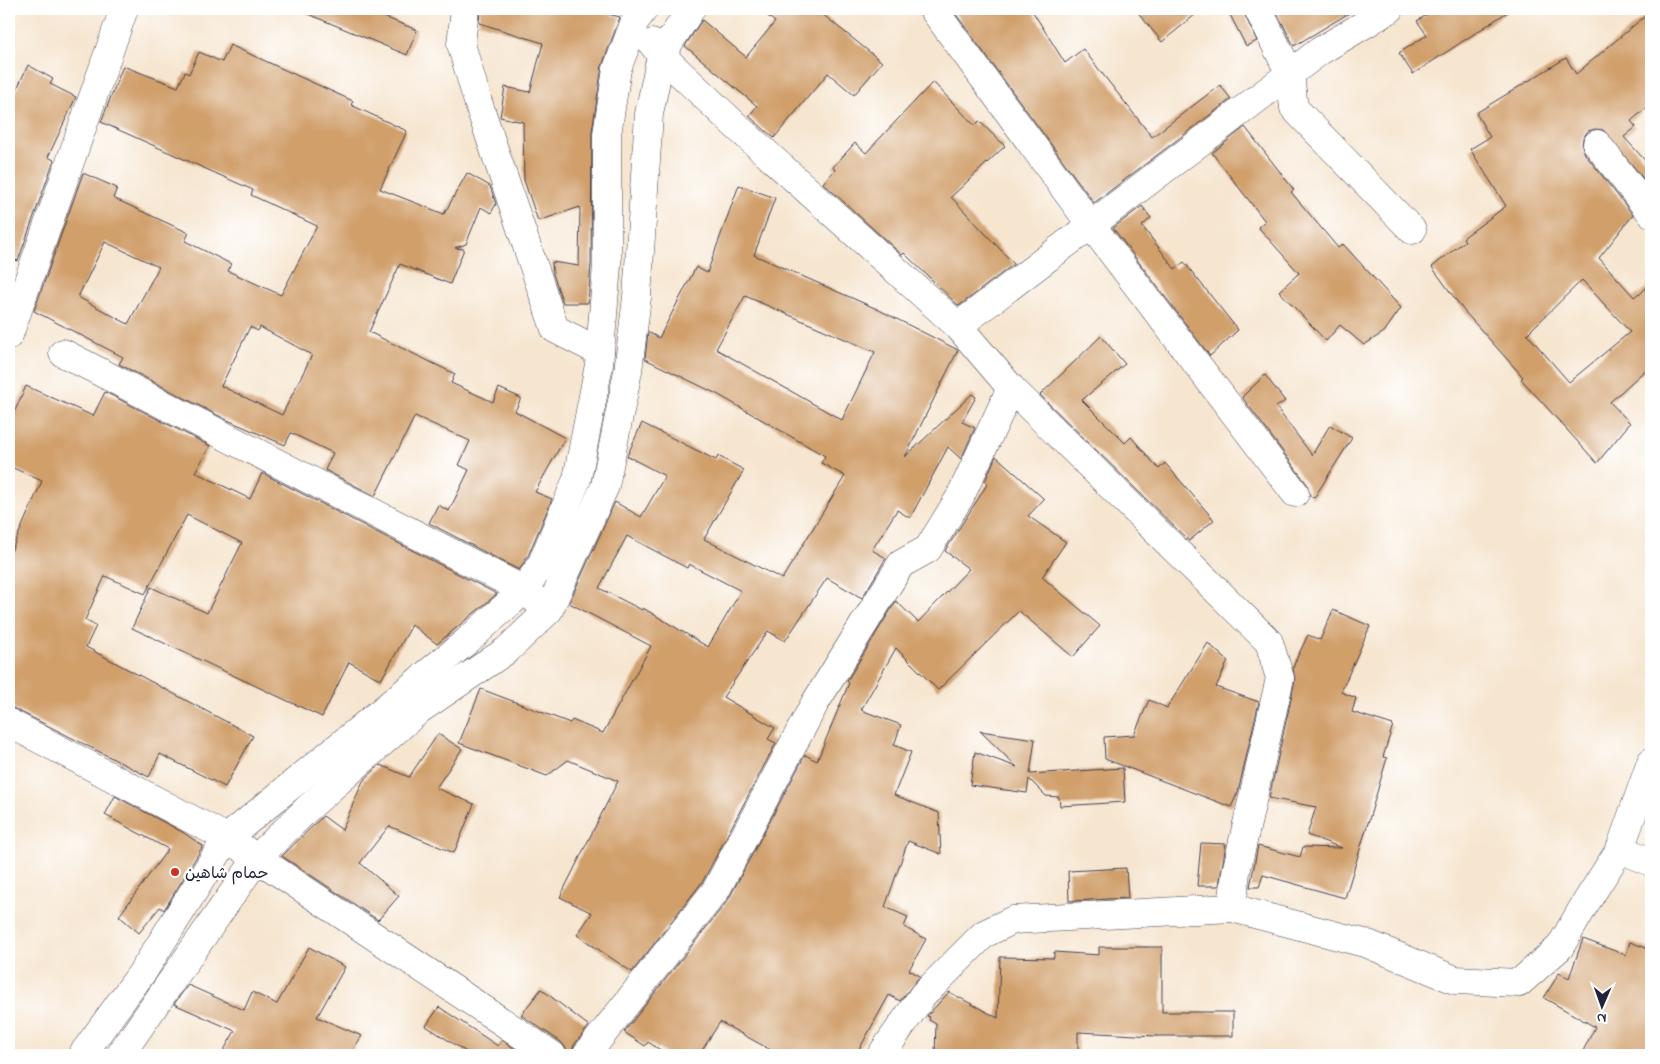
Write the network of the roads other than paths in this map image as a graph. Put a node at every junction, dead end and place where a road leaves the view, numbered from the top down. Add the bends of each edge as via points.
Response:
1 (124, 9) edge
2 (465, 9) edge
3 (691, 9) edge
4 (933, 9) edge
5 (1258, 9) edge
6 (1390, 9) edge
7 (639, 15) edge
8 (661, 55) junction
9 (1290, 74) junction
10 (1597, 144) dead end
11 (1651, 214) edge
12 (1091, 225) junction
13 (1412, 230) dead end
14 (958, 326) junction
15 (9, 335) edge
16 (63, 353) dead end
17 (600, 358) junction
18 (628, 371) junction
19 (1010, 388) junction
20 (1295, 493) dead end
21 (524, 590) junction
22 (550, 610) junction
23 (409, 704) junction
24 (9, 723) edge
25 (1651, 762) edge
26 (227, 838) junction
27 (1620, 849) junction
28 (258, 857) junction
29 (1651, 862) edge
30 (1232, 908) junction
31 (82, 1055) edge
32 (120, 1055) edge
33 (552, 1055) edge
34 (586, 1055) edge
35 (881, 1055) edge

1 - 15 street
2 - 17 street via 462,44 478,102 555,329
3 - 8 street
4 - 12 street
5 - 9 street
6 - 9 street via 1320,51
7 - 8 street
7 - 17 street via 618,69 607,134 607,265
8 - 14 street
8 - 18 street via 649,114 637,297
9 - 12 street
9 - 13 street via 1294,108
10 - 11 street
12 - 14 street
12 - 20 street
14 - 19 street
16 - 21 street
17 - 18 street
17 - 21 street via 577,479 542,563
18 - 22 street via 605,486
19 - 30 street via 1269,642 1280,678 1236,872
19 - 34 street via 960,497 928,549 901,564 815,703 716,890
21 - 22 street
21 - 23 street via 468,641
22 - 23 street via 507,650
23 - 26 street
23 - 28 street
24 - 26 street
25 - 27 street
26 - 28 street
26 - 31 street via 144,970
27 - 29 street
27 - 30 street via 1560,947 1519,983 1455,980 1368,944
28 - 32 street
28 - 33 street
30 - 35 street via 1013,920 984,934 923,995

